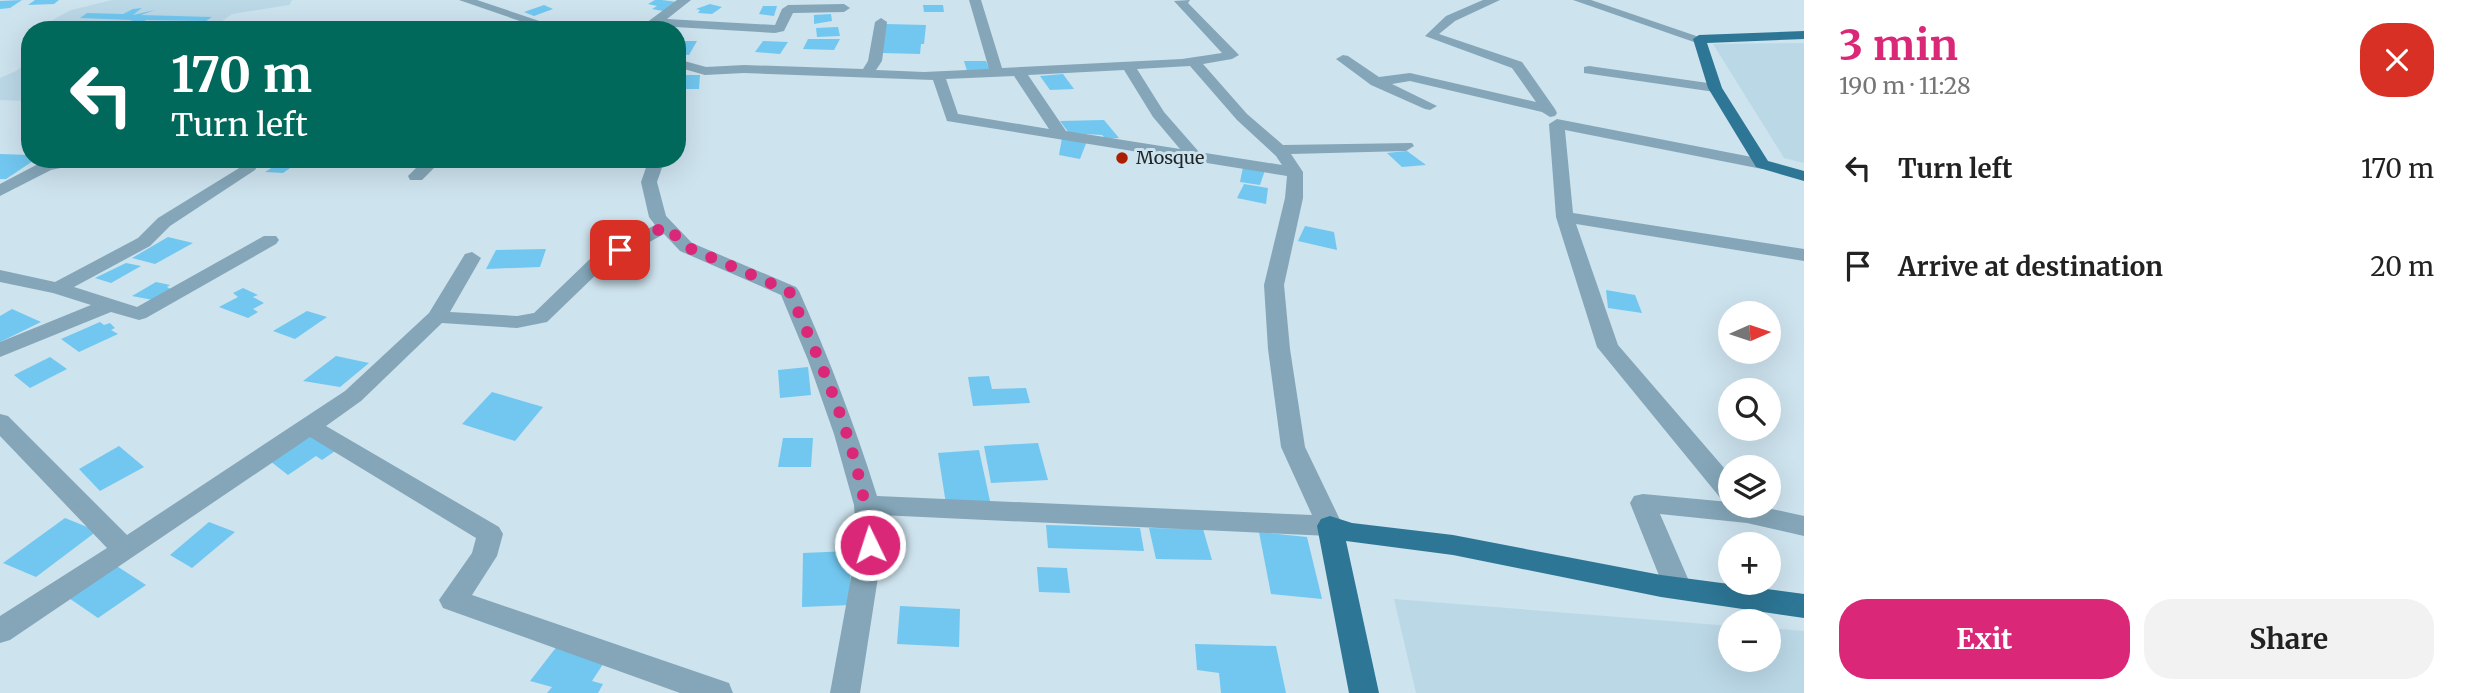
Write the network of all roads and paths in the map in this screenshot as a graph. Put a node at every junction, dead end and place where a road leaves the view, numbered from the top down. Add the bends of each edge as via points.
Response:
1 (465, 0) edge
2 (685, 0) edge
3 (975, 0) edge
4 (1184, 0) edge
5 (1494, 0) edge
6 (1579, 0) edge
7 (844, 8) dead end
8 (532, 21) edge
9 (658, 21) edge
10 (881, 22) dead end
11 (686, 27) edge
12 (1804, 35) edge
13 (1699, 39) junction
14 (1343, 59) dead end
15 (1192, 61) junction
16 (686, 66) edge
17 (1128, 66) junction
18 (1589, 70) dead end
19 (997, 72) junction
20 (1019, 72) junction
21 (866, 75) junction
22 (938, 75) junction
23 (1376, 82) junction
24 (1715, 88) junction
25 (1430, 106) dead end
26 (1548, 109) junction
27 (1556, 124) junction
28 (1061, 135) junction
29 (1406, 146) dead end
30 (1278, 150) junction
31 (1195, 157) junction
32 (1762, 164) junction
33 (42, 168) edge
34 (247, 168) edge
35 (425, 168) edge
36 (654, 168) edge
37 (1295, 172) junction
38 (416, 176) dead end
39 (1804, 176) edge
40 (0, 191) edge
41 (1565, 217) junction
42 (666, 226) junction
43 (270, 240) dead end
44 (1804, 255) edge
45 (472, 258) dead end
46 (0, 276) edge
47 (58, 288) junction
48 (110, 304) junction
49 (437, 317) junction
50 (0, 351) edge
51 (0, 422) edge
52 (310, 427) junction
53 (1718, 478) edge
54 (867, 505) junction
55 (1718, 507) edge
56 (1776, 518) edge
57 (1330, 526) junction
58 (1804, 526) edge
59 (125, 549) junction
60 (1678, 589) junction
61 (1804, 606) edge
62 (0, 631) edge
63 (718, 693) edge
64 (845, 693) edge
65 (1364, 693) edge

1 - 8 street
2 - 9 street
3 - 19 street
4 - 15 street via 1180,1 1232,55
5 - 26 street via 1464,12 1431,36 1517,65
6 - 13 street
7 - 11 street via 788,9 780,28 775,29
10 - 21 street via 875,61
12 - 13 main road
13 - 24 main road
14 - 23 street
15 - 17 street
15 - 30 street
16 - 21 street via 705,71
17 - 20 street
17 - 31 street via 1158,114
18 - 24 street
19 - 20 street
19 - 22 street
20 - 28 street
21 - 22 street
22 - 28 street via 952,118
23 - 25 street
23 - 26 street via 1410,76
24 - 32 main road
26 - 27 street
27 - 32 street
27 - 41 street
28 - 31 street
29 - 30 street
30 - 37 street
31 - 37 street
32 - 39 main road
33 - 40 street
34 - 47 street via 164,222 144,242
35 - 38 street
36 - 42 street via 649,182 658,217
37 - 57 street via 1294,198 1274,285 1279,349 1293,447
41 - 44 street
41 - 53 street via 1608,347
42 - 49 street via 597,263 540,318 517,322
42 - 54 street via 687,247 789,291 820,360
43 - 48 street via 139,314
45 - 49 street
46 - 47 street
47 - 48 street
48 - 50 street
49 - 52 street via 353,396
51 - 59 street
52 - 59 street
52 - 63 street via 489,534 484,556 453,600
54 - 57 street
54 - 64 street via 870,545
55 - 60 street via 1643,503
56 - 58 street
57 - 60 main road
57 - 65 main road
59 - 62 street
60 - 61 main road

